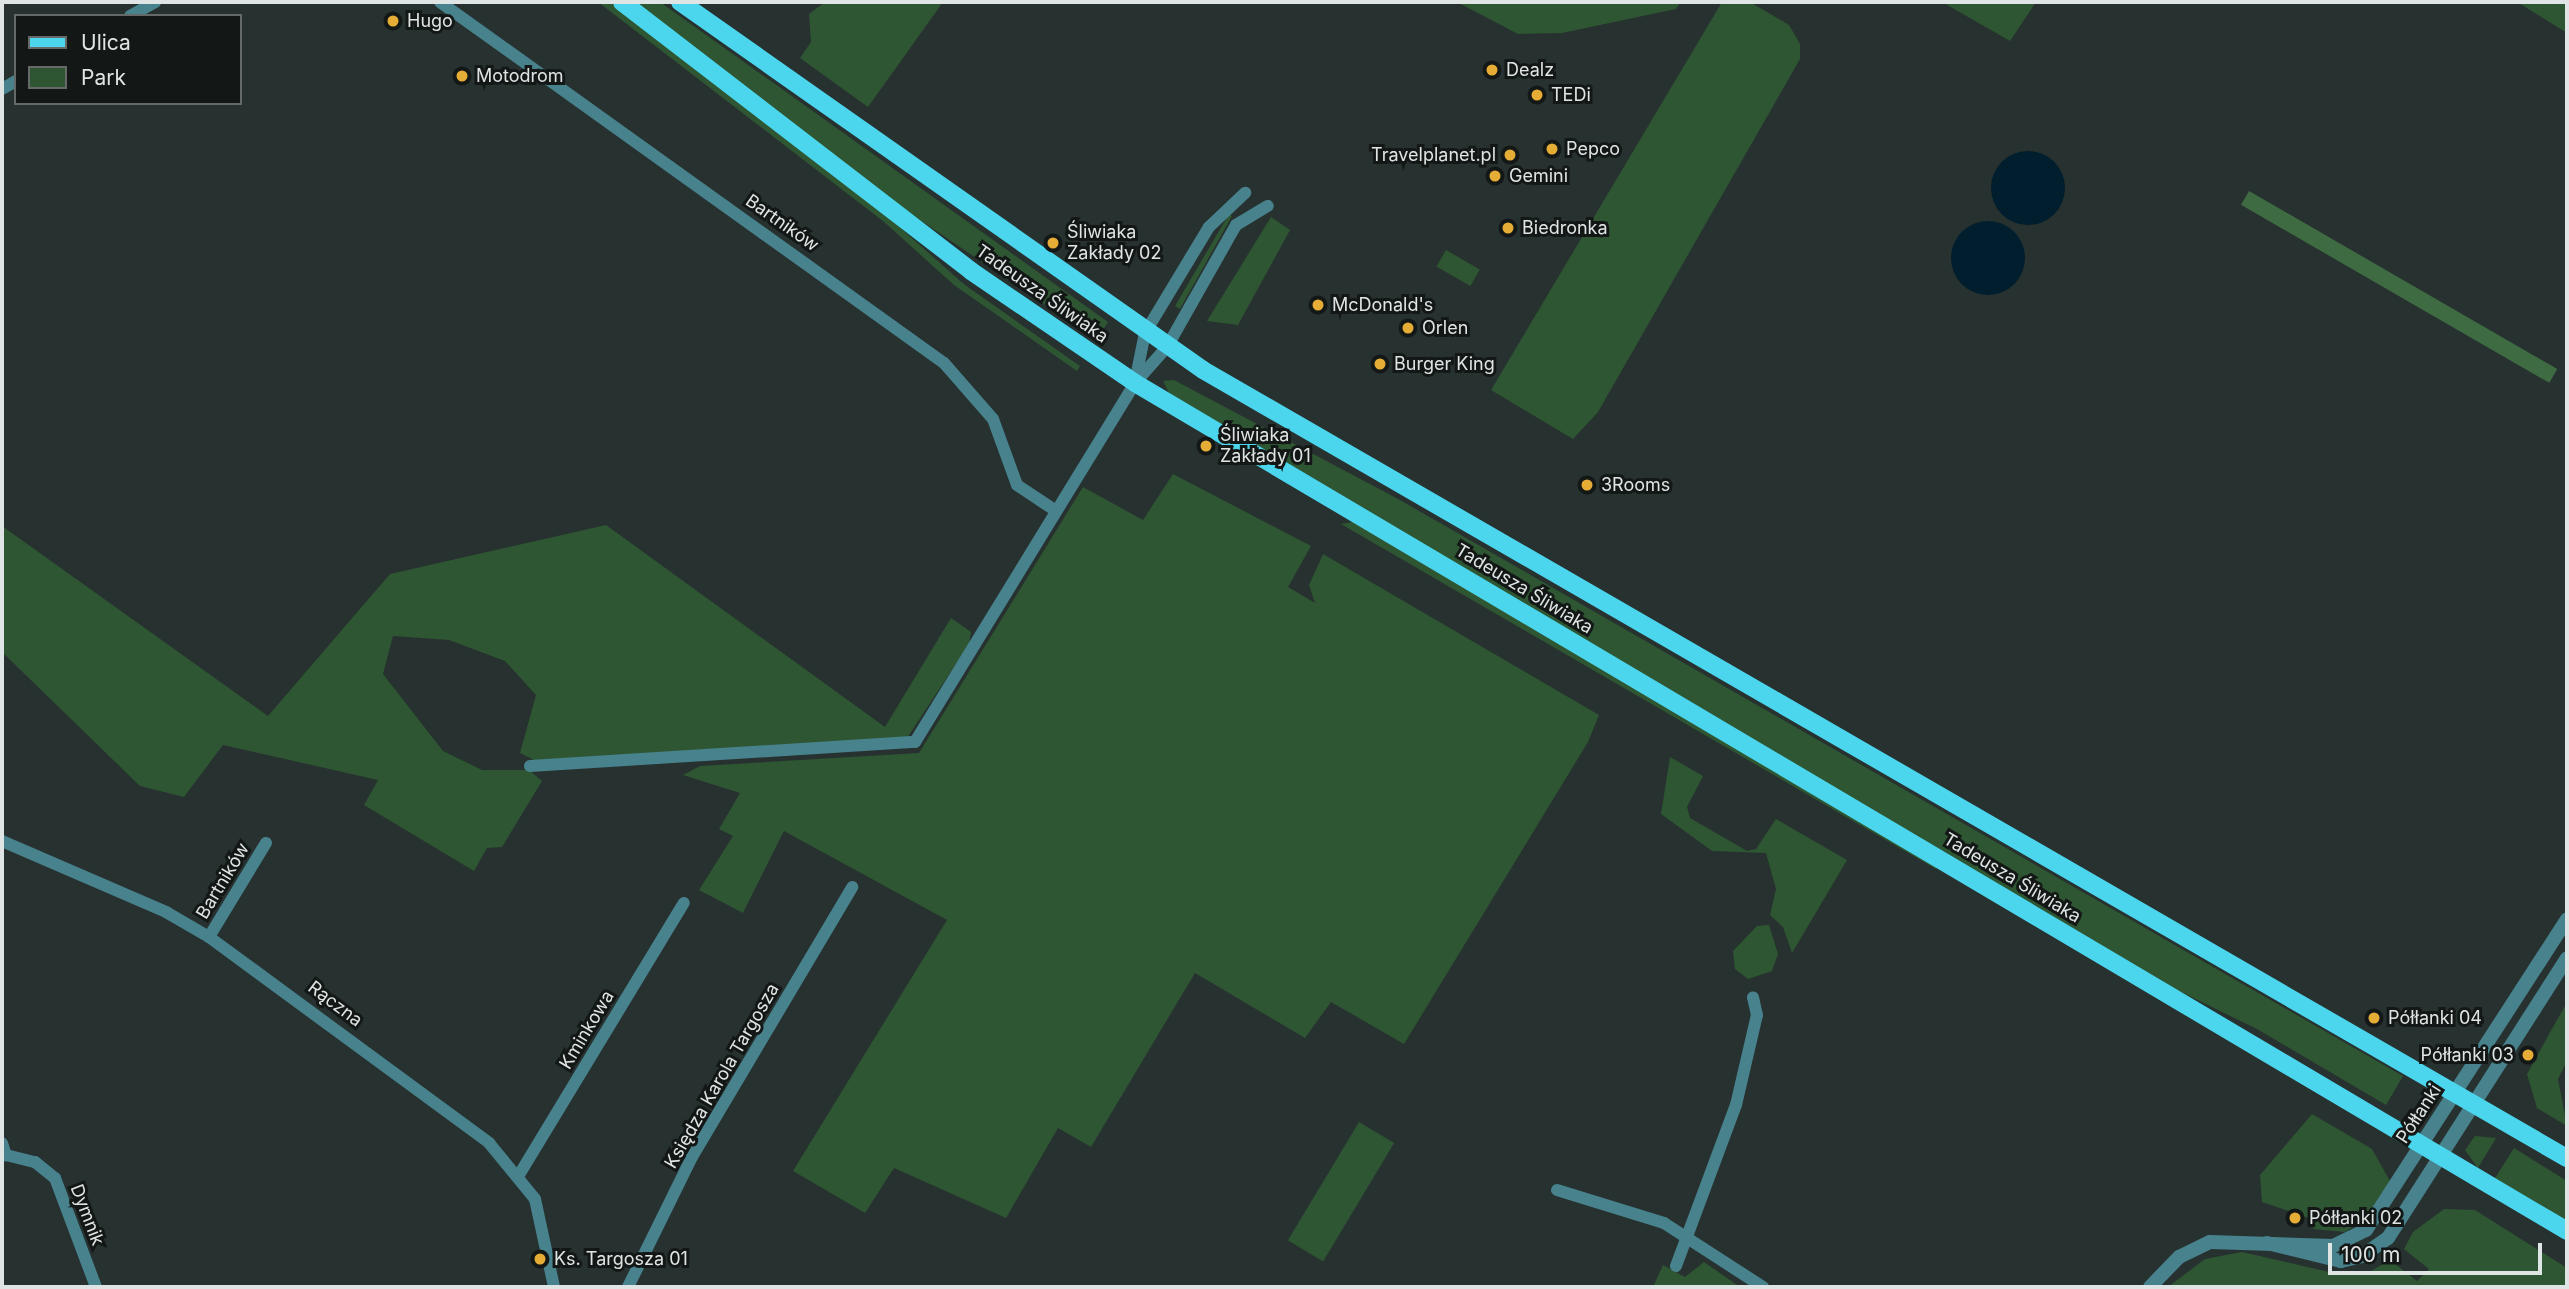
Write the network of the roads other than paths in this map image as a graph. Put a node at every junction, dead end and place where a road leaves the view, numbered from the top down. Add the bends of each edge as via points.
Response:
1 (155, 2) edge
2 (440, 2) edge
3 (622, 2) edge
4 (680, 2) edge
5 (134, 14) edge
6 (1245, 193) dead end
7 (1268, 206) dead end
8 (1145, 333) junction
9 (1167, 347) junction
10 (1135, 383) junction
11 (1056, 511) junction
12 (530, 766) dead end
13 (2, 841) edge
14 (267, 843) dead end
15 (852, 887) dead end
16 (684, 903) dead end
17 (2567, 919) edge
18 (209, 937) junction
19 (2567, 958) edge
20 (1753, 997) dead end
21 (2456, 1092) junction
22 (2477, 1103) junction
23 (2, 1143) edge
24 (2422, 1144) junction
25 (2442, 1156) junction
26 (2567, 1158) edge
27 (519, 1175) junction
28 (1557, 1190) dead end
29 (2567, 1230) edge
30 (1690, 1238) junction
31 (2252, 1238) junction
32 (1676, 1266) dead end
33 (96, 1287) edge
34 (554, 1287) edge
35 (628, 1287) edge
36 (1763, 1287) edge
37 (2150, 1287) edge

1 - 5 street
2 - 11 street, Bartników via 944,363 988,411 1017,485
3 - 10 main road, Tadeusza Śliwiaka via 971,271
4 - 8 main road, Tadeusza Śliwiaka
6 - 8 street via 1209,227
7 - 9 street via 1236,225
8 - 9 main road, Tadeusza Śliwiaka
8 - 10 street
9 - 10 street
9 - 21 main road, Tadeusza Śliwiaka
10 - 11 street
10 - 24 main road, Tadeusza Śliwiaka
11 - 12 street via 915,742
13 - 18 street, Rączna via 166,912
14 - 18 street, Bartników
15 - 35 street, Księdza Karola Targosza via 692,1157
16 - 27 street, Kminkowa
17 - 21 street, Półłanki
18 - 27 street, Rączna via 478,1135
19 - 22 street, Półłanki
20 - 30 street via 1757,1015 1736,1105
21 - 22 main road, Tadeusza Śliwiaka
21 - 24 street, Półłanki
22 - 25 street, Półłanki
22 - 26 main road, Tadeusza Śliwiaka
23 - 33 street, Dymnik via 6,1155 36,1162 55,1178
24 - 25 main road, Tadeusza Śliwiaka
24 - 31 street, Półłanki via 2373,1223 2351,1240 2329,1246
25 - 29 main road, Tadeusza Śliwiaka
25 - 31 street, Półłanki via 2394,1232 2362,1256 2313,1257
27 - 34 street, Rączna via 541,1211
28 - 30 street via 1654,1218
30 - 32 street
30 - 36 street
31 - 37 street, Półłanki via 2198,1246

